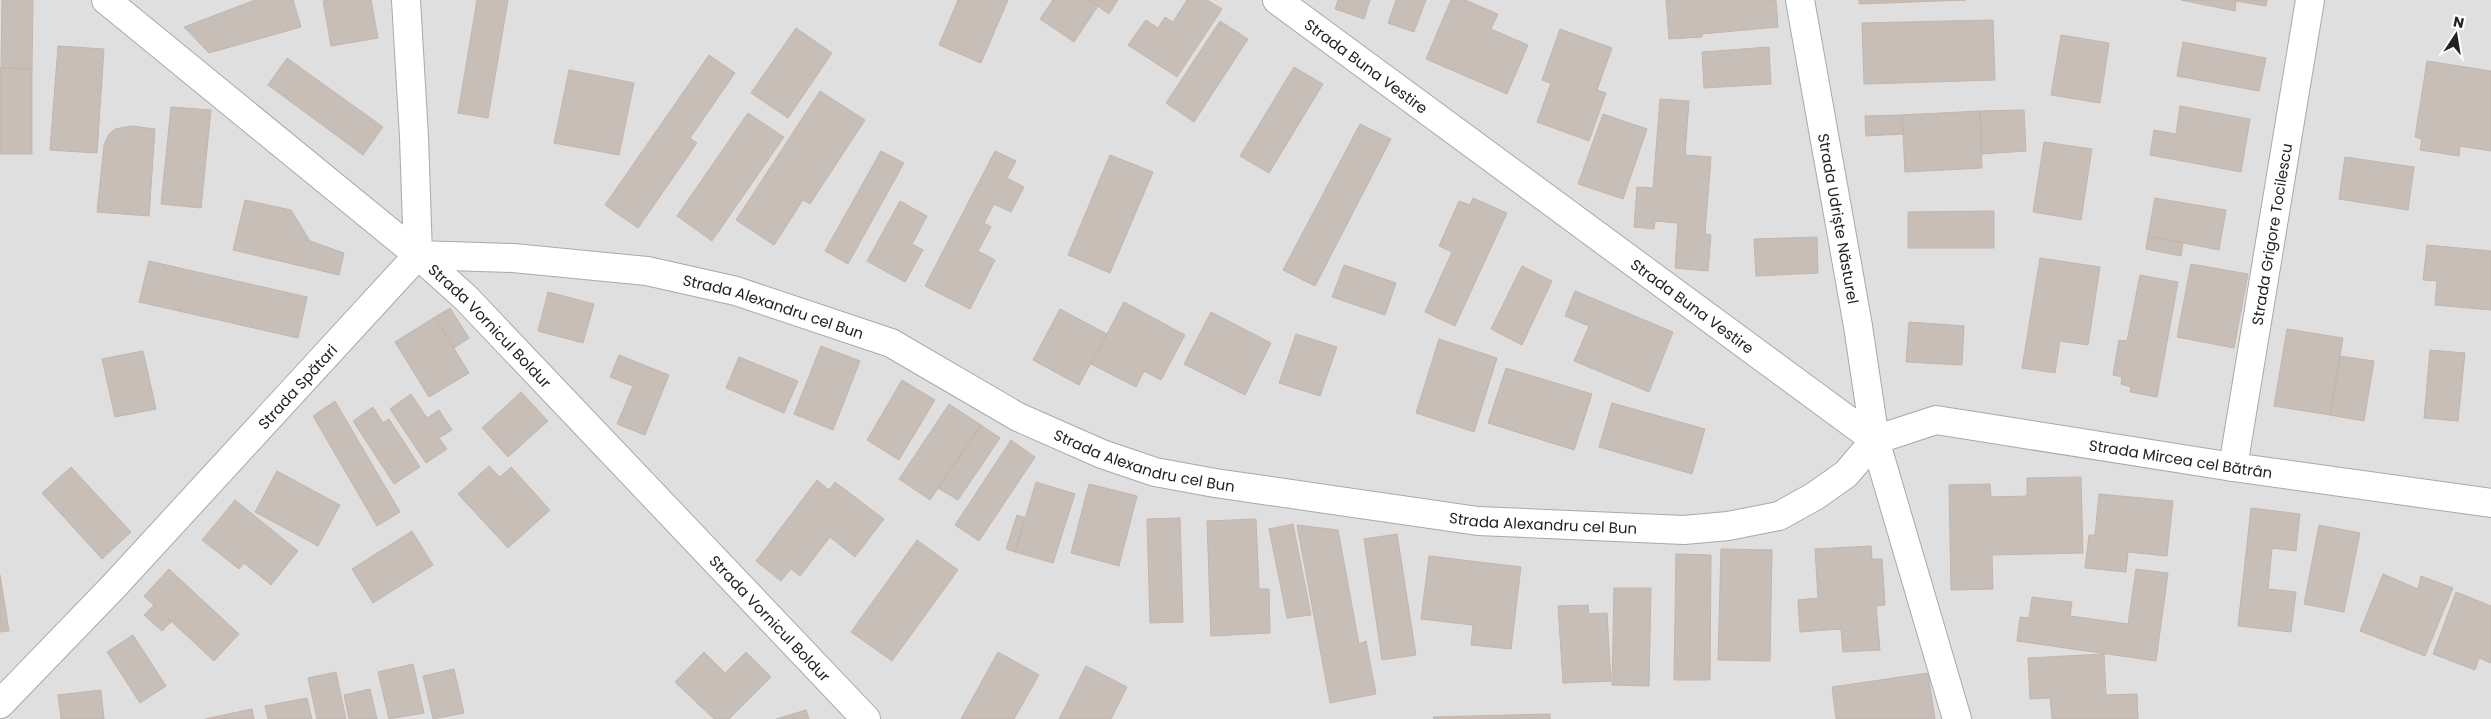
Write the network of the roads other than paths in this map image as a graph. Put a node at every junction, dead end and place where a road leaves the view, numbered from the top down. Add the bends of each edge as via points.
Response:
1 (106, 0) edge
2 (406, 0) edge
3 (1277, 0) edge
4 (1800, 0) edge
5 (2310, 0) edge
6 (418, 255) junction
7 (1874, 440) junction
8 (2232, 467) junction
9 (2491, 503) edge
10 (839, 689) junction
11 (0, 704) edge
12 (866, 719) edge
13 (878, 719) edge
14 (1957, 719) edge

1 - 6 street, Strada Vornicul Boldur
2 - 6 street
3 - 7 street, Strada Buna Vestire
4 - 7 street, Strada Udriște Năsturel via 1858,326
5 - 8 street, Strada Grigore Tocilescu
6 - 7 street, Strada Alexandru cel Bun via 513,258 647,271 736,291 891,343 1018,417 1102,454 1155,472 1478,521 1684,530 1779,516 1846,474
6 - 10 street, Strada Vornicul Boldur via 466,298
6 - 11 street, Strada Spătari via 114,586
7 - 8 street, Strada Mircea cel Bătrân via 1936,420
7 - 14 street
8 - 9 street, Strada Mircea cel Bătrân
10 - 12 street, Strada Vornicul Boldur
10 - 13 street, Strada Vornicul Boldur

